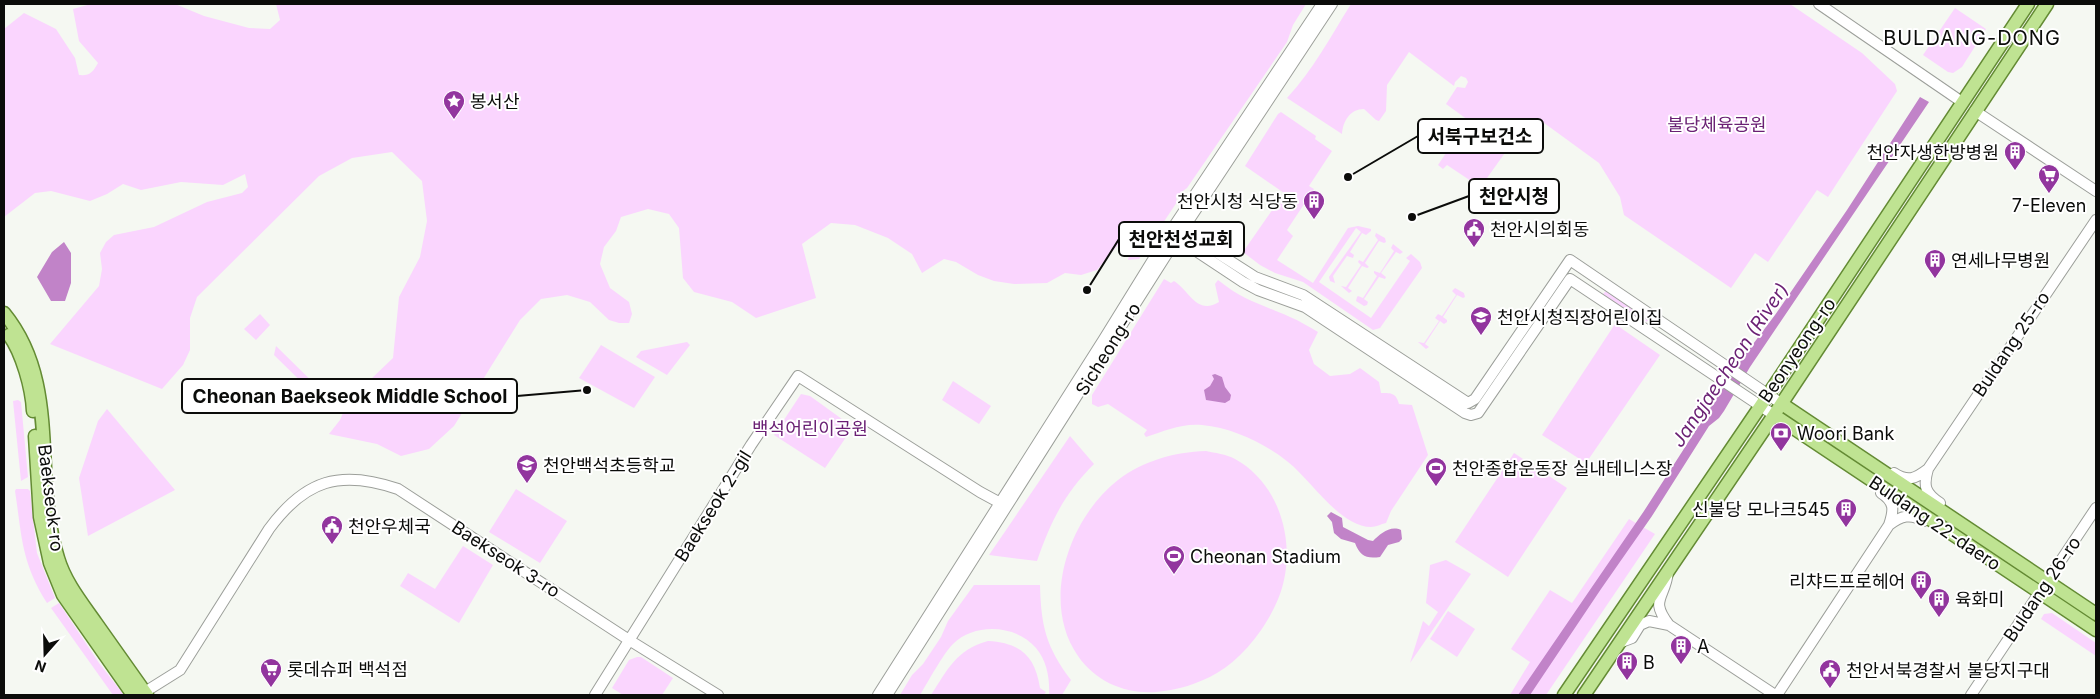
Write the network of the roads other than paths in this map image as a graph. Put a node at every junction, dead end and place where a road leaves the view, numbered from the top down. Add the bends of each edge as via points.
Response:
1 (1322, 4) edge
2 (1332, 4) edge
3 (1819, 4) edge
4 (2028, 4) edge
5 (2048, 4) edge
6 (1962, 102) junction
7 (1975, 110) junction
8 (2096, 191) edge
9 (2096, 220) edge
10 (1176, 232) junction
11 (1629, 300) junction
12 (1602, 301) junction
13 (4, 313) edge
14 (1620, 313) junction
15 (1651, 315) junction
16 (4, 327) edge
17 (1768, 395) junction
18 (1782, 404) junction
19 (1760, 406) junction
20 (1774, 415) junction
21 (1928, 469) junction
22 (1883, 472) junction
23 (1876, 483) junction
24 (1004, 505) junction
25 (2096, 508) edge
26 (1946, 514) junction
27 (1889, 525) junction
28 (1940, 526) junction
29 (1668, 571) junction
30 (2044, 588) junction
31 (2096, 614) edge
32 (1669, 625) junction
33 (2096, 630) edge
34 (629, 640) junction
35 (1619, 643) junction
36 (141, 694) edge
37 (595, 695) edge
38 (718, 695) edge
39 (878, 695) edge
40 (887, 695) edge
41 (1564, 695) edge
42 (1584, 695) edge
43 (1776, 695) edge
44 (1971, 695) edge

1 - 10 street, Sicheong-ro
2 - 10 street, Sicheong-ro
3 - 6 street
4 - 6 main road, Beonyeong-ro
5 - 7 main road, Beonyeong-ro
6 - 7 main road
6 - 17 main road, Beonyeong-ro
7 - 8 street
7 - 18 main road, Beonyeong-ro
9 - 21 street, Buldang 25-ro
10 - 11 street via 1255,277 1302,294 1468,404 1475,399 1570,260
10 - 12 street via 1243,282 1305,307 1447,403 1471,415 1478,413 1570,279
10 - 24 street, Sicheong-ro via 1104,339
11 - 12 street via 1622,300 1604,289 1600,292
11 - 15 street
12 - 14 street
13 - 36 main road, Baekseok-ro via 27,348 37,378 52,532 58,558 71,586
14 - 15 street via 1649,324 1653,319
14 - 19 street
15 - 17 street
16 - 36 main road, Baekseok-ro via 15,342 33,405 40,517 50,564 63,595
17 - 18 street
17 - 19 main road, Beonyeong-ro
18 - 20 main road, Beonyeong-ro
18 - 22 main road, Buldang 22-daero
19 - 20 street
19 - 41 main road, Beonyeong-ro
20 - 23 main road, Buldang 22-daero
20 - 29 main road, Beonyeong-ro
21 - 22 street via 1918,478 1909,480
21 - 26 street via 1925,489 1944,506
22 - 26 main road, Buldang 22-daero
23 - 27 street via 1880,492 1893,504
23 - 28 main road, Buldang 22-daero
24 - 34 street, Baekseok 2-gil via 798,376
24 - 39 street, Sicheong-ro
24 - 40 street, Sicheong-ro
25 - 30 street, Buldang 26-ro
26 - 30 main road, Buldang 22-daero
27 - 28 street via 1900,517 1911,515 1931,526
27 - 43 street
28 - 30 main road, Buldang 22-daero
29 - 32 street via 1658,609
29 - 35 main road, Beonyeong-ro
30 - 31 main road, Buldang 22-daero
30 - 33 main road, Buldang 22-daero
30 - 44 street, Buldang 26-ro
32 - 35 street via 1649,621 1640,625 1632,638
32 - 43 street
34 - 36 street, Baekseok 3-ro via 398,489 361,479 339,480 311,489 280,514 180,670
34 - 37 street, Baekseok 2-gil
34 - 38 street, Baekseok 3-ro
35 - 42 main road, Beonyeong-ro

